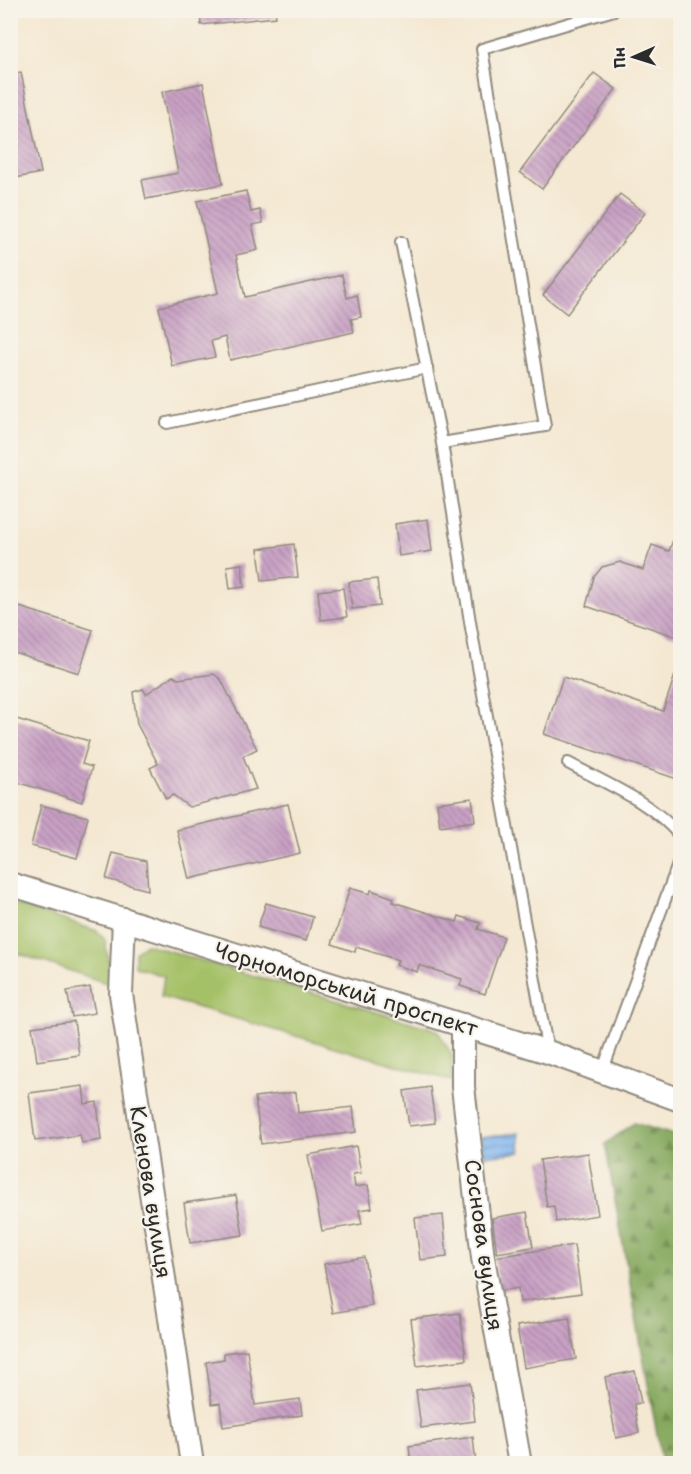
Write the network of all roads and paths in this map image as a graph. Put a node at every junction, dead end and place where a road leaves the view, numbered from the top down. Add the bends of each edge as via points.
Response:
1 (614, 10) edge
2 (401, 242) dead end
3 (426, 368) junction
4 (167, 423) dead end
5 (442, 443) junction
6 (568, 763) dead end
7 (681, 836) edge
8 (681, 859) edge
9 (10, 884) edge
10 (124, 919) junction
11 (463, 1025) junction
12 (548, 1052) junction
13 (602, 1072) junction
14 (681, 1100) edge
15 (192, 1464) edge
16 (520, 1464) edge

1 - 5 lane via 482,49 545,426
2 - 3 lane
3 - 4 lane
3 - 5 lane
5 - 12 lane via 471,628
6 - 7 lane via 634,798
8 - 13 lane
9 - 10 street, Чорноморський проспект
10 - 11 street, Чорноморський проспект
10 - 15 street, Кленова вулиця via 121,994
11 - 12 street, Чорноморський проспект
11 - 16 street, Соснова вулиця via 463,1087 482,1246
12 - 13 street, Чорноморський проспект
13 - 14 street, Чорноморський проспект

